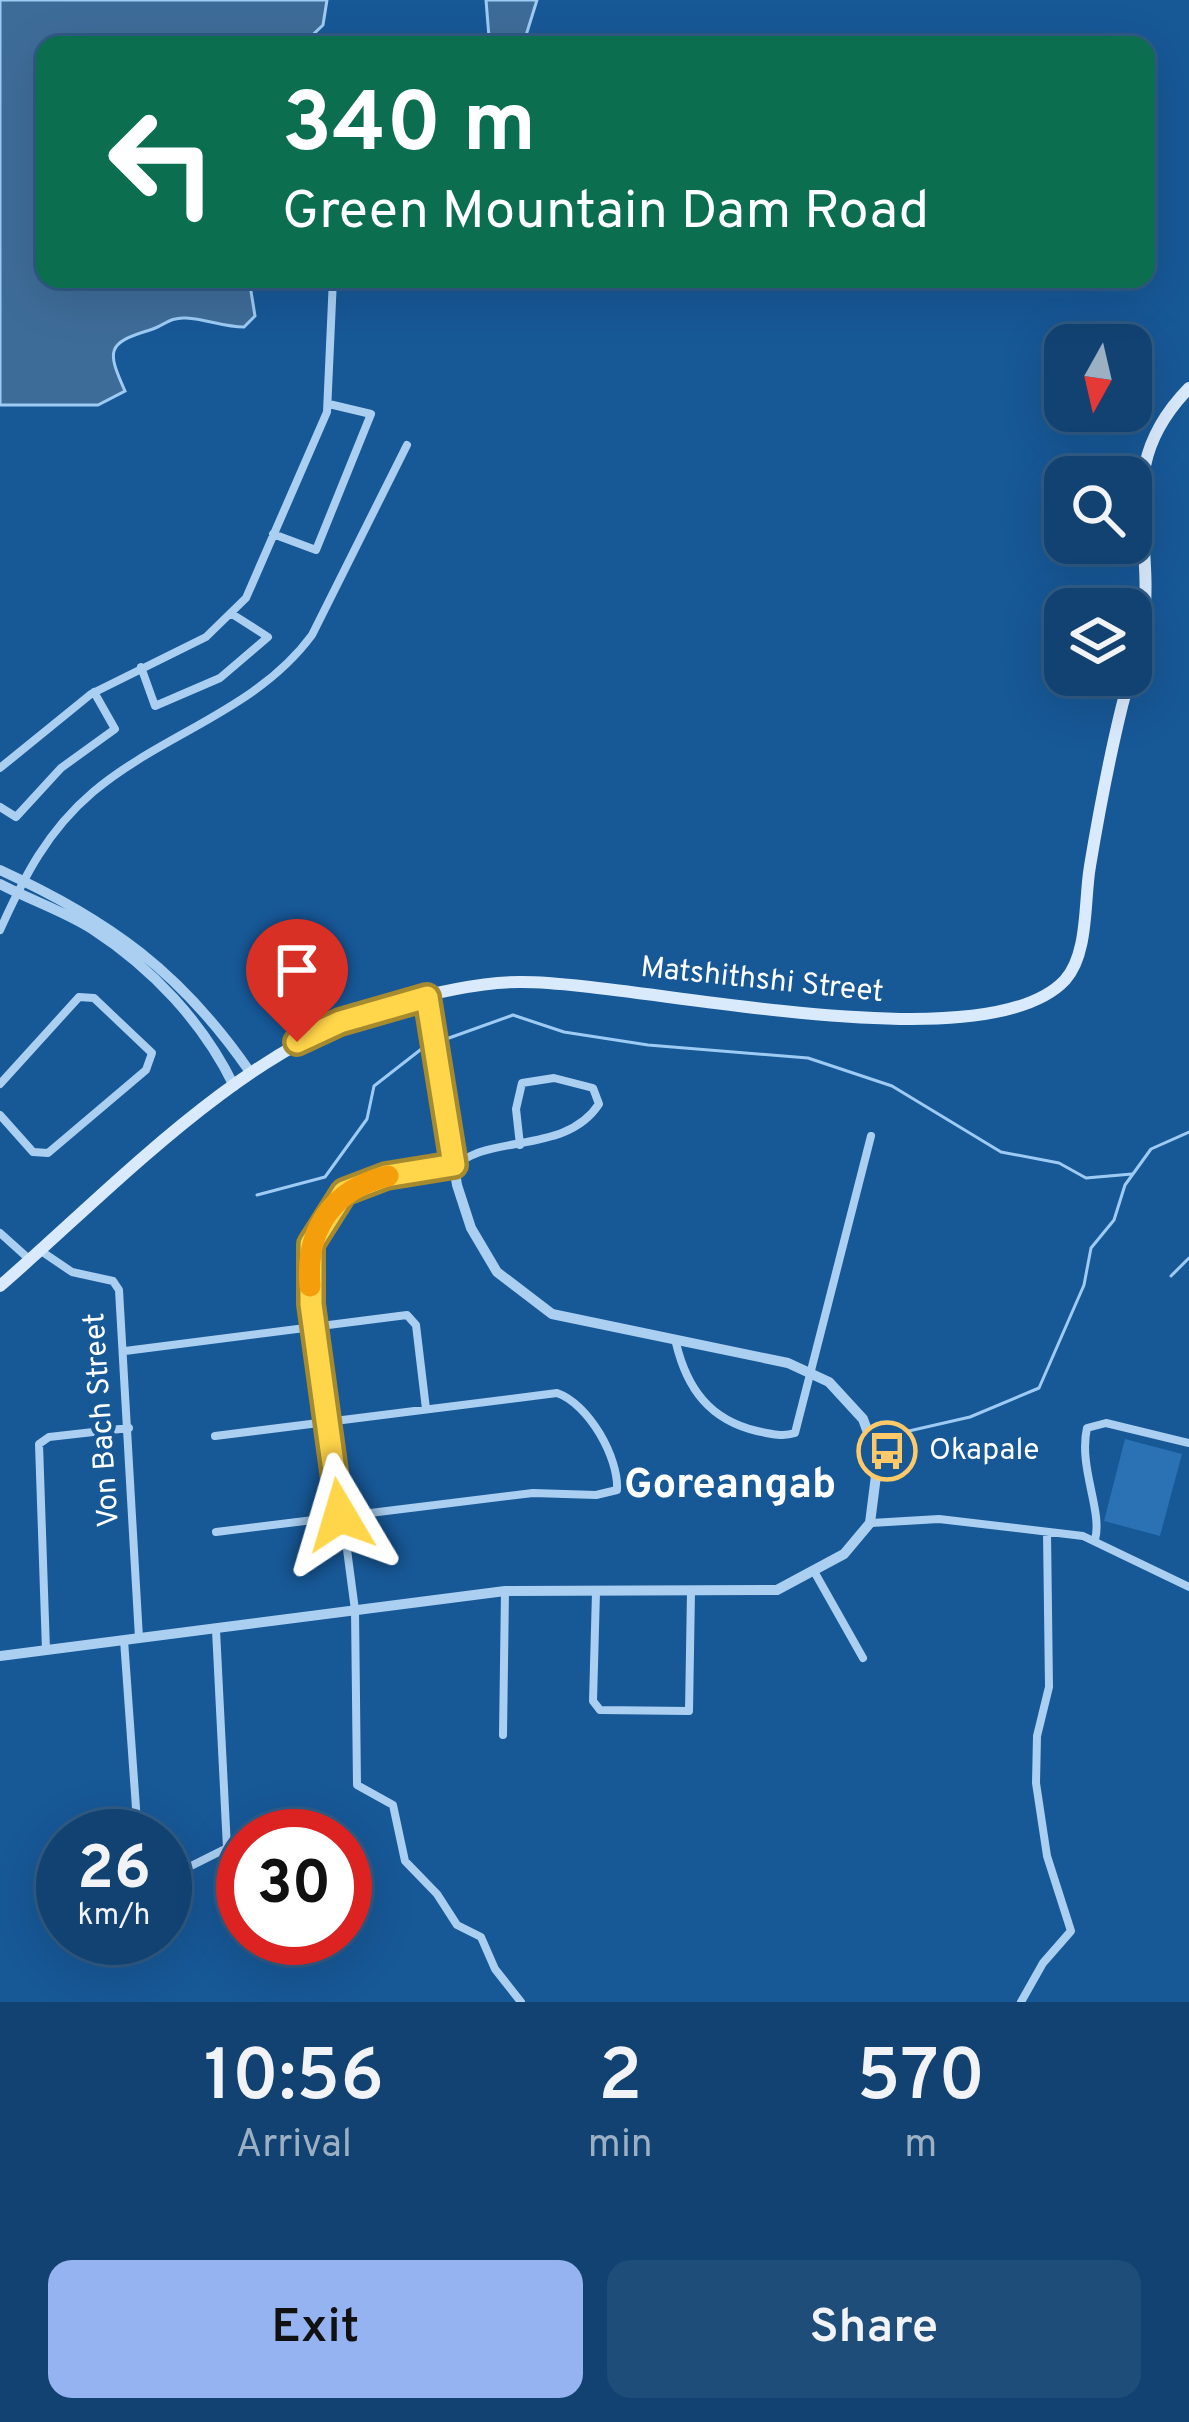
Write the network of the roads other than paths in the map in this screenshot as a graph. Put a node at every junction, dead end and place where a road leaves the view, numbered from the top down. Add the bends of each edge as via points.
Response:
1 (333, 288) edge
2 (1189, 388) edge
3 (329, 404) junction
4 (407, 445) dead end
5 (274, 534) junction
6 (232, 614) junction
7 (141, 668) junction
8 (94, 692) junction
9 (0, 768) edge
10 (0, 807) edge
11 (0, 870) edge
12 (22, 880) junction
13 (0, 884) edge
14 (16, 893) junction
15 (0, 930) edge
16 (427, 997) junction
17 (250, 1072) junction
18 (0, 1084) edge
19 (234, 1086) junction
20 (0, 1115) edge
21 (871, 1136) dead end
22 (520, 1145) junction
23 (454, 1165) junction
24 (0, 1233) edge
25 (36, 1256) junction
26 (0, 1286) edge
27 (314, 1325) junction
28 (676, 1343) junction
29 (125, 1351) junction
30 (810, 1372) junction
31 (426, 1409) junction
32 (329, 1422) junction
33 (130, 1428) junction
34 (215, 1436) dead end
35 (1189, 1443) edge
36 (340, 1515) junction
37 (870, 1523) junction
38 (216, 1532) dead end
39 (1048, 1532) junction
40 (1095, 1540) junction
41 (814, 1573) junction
42 (1189, 1587) edge
43 (692, 1591) junction
44 (506, 1592) junction
45 (596, 1592) junction
46 (355, 1610) junction
47 (216, 1630) junction
48 (140, 1638) junction
49 (124, 1640) junction
50 (46, 1650) junction
51 (0, 1656) edge
52 (863, 1658) dead end
53 (503, 1735) dead end
54 (136, 1809) edge
55 (192, 1866) edge
56 (521, 2002) edge
57 (1021, 2002) edge

1 - 3 street
2 - 16 main road, Matshithshi Street via 1153,430 1143,470 1143,629 1098,810 1078,953 1065,980 1042,996 992,1010 883,1019 533,982
3 - 5 street
3 - 5 street via 371,414 358,454 316,550
4 - 12 street via 293,661 94,790
5 - 6 street
6 - 7 street via 206,637
6 - 7 street via 268,638 220,678 155,706
7 - 8 street
8 - 9 street
8 - 10 street via 115,729 61,768 16,817
11 - 12 street
12 - 14 street
12 - 17 street via 121,933 216,1022
13 - 14 street
14 - 15 street
14 - 19 street via 116,946 190,1014
16 - 17 main road, Matshithshi Street via 330,1026
16 - 23 street
17 - 19 main road, Matshithshi Street
18 - 20 street via 79,997 94,998 152,1053 146,1070 48,1154 33,1152
19 - 25 main road, Matshithshi Street
21 - 30 street
22 - 22 street via 592,1114 599,1104 593,1088 554,1078 522,1083
22 - 23 street
23 - 27 street via 362,1182 332,1205 308,1255
23 - 28 street via 482,1253 517,1292 552,1314
24 - 25 street
25 - 26 main road, Matshithshi Street
25 - 29 street, Von Bach Street via 113,1280
27 - 29 street
27 - 31 street via 413,1318
27 - 32 street
28 - 30 street
28 - 30 street via 682,1367 716,1417 760,1432 795,1433
29 - 33 street, Von Bach Street
30 - 37 street via 848,1398 872,1439 879,1480
31 - 32 street
31 - 36 street via 567,1396 606,1445 617,1490
32 - 34 street
32 - 36 street
33 - 48 street, Von Bach Street
33 - 50 street via 39,1444
35 - 40 street via 1106,1424 1087,1428
36 - 38 street
36 - 46 street
37 - 39 street via 939,1519
37 - 41 street
39 - 40 street
39 - 57 street via 1049,1687 1036,1783 1047,1856 1071,1931
40 - 42 street
41 - 43 street via 777,1590
41 - 52 street
43 - 45 street
43 - 45 street via 689,1711 637,1714 600,1710 593,1701
44 - 45 street
44 - 46 street
44 - 53 street
46 - 47 street
46 - 56 street via 357,1785 394,1805 405,1861 457,1925 484,1941
47 - 48 street
47 - 55 street via 227,1848
48 - 49 street
49 - 50 street
49 - 54 street
50 - 51 street

